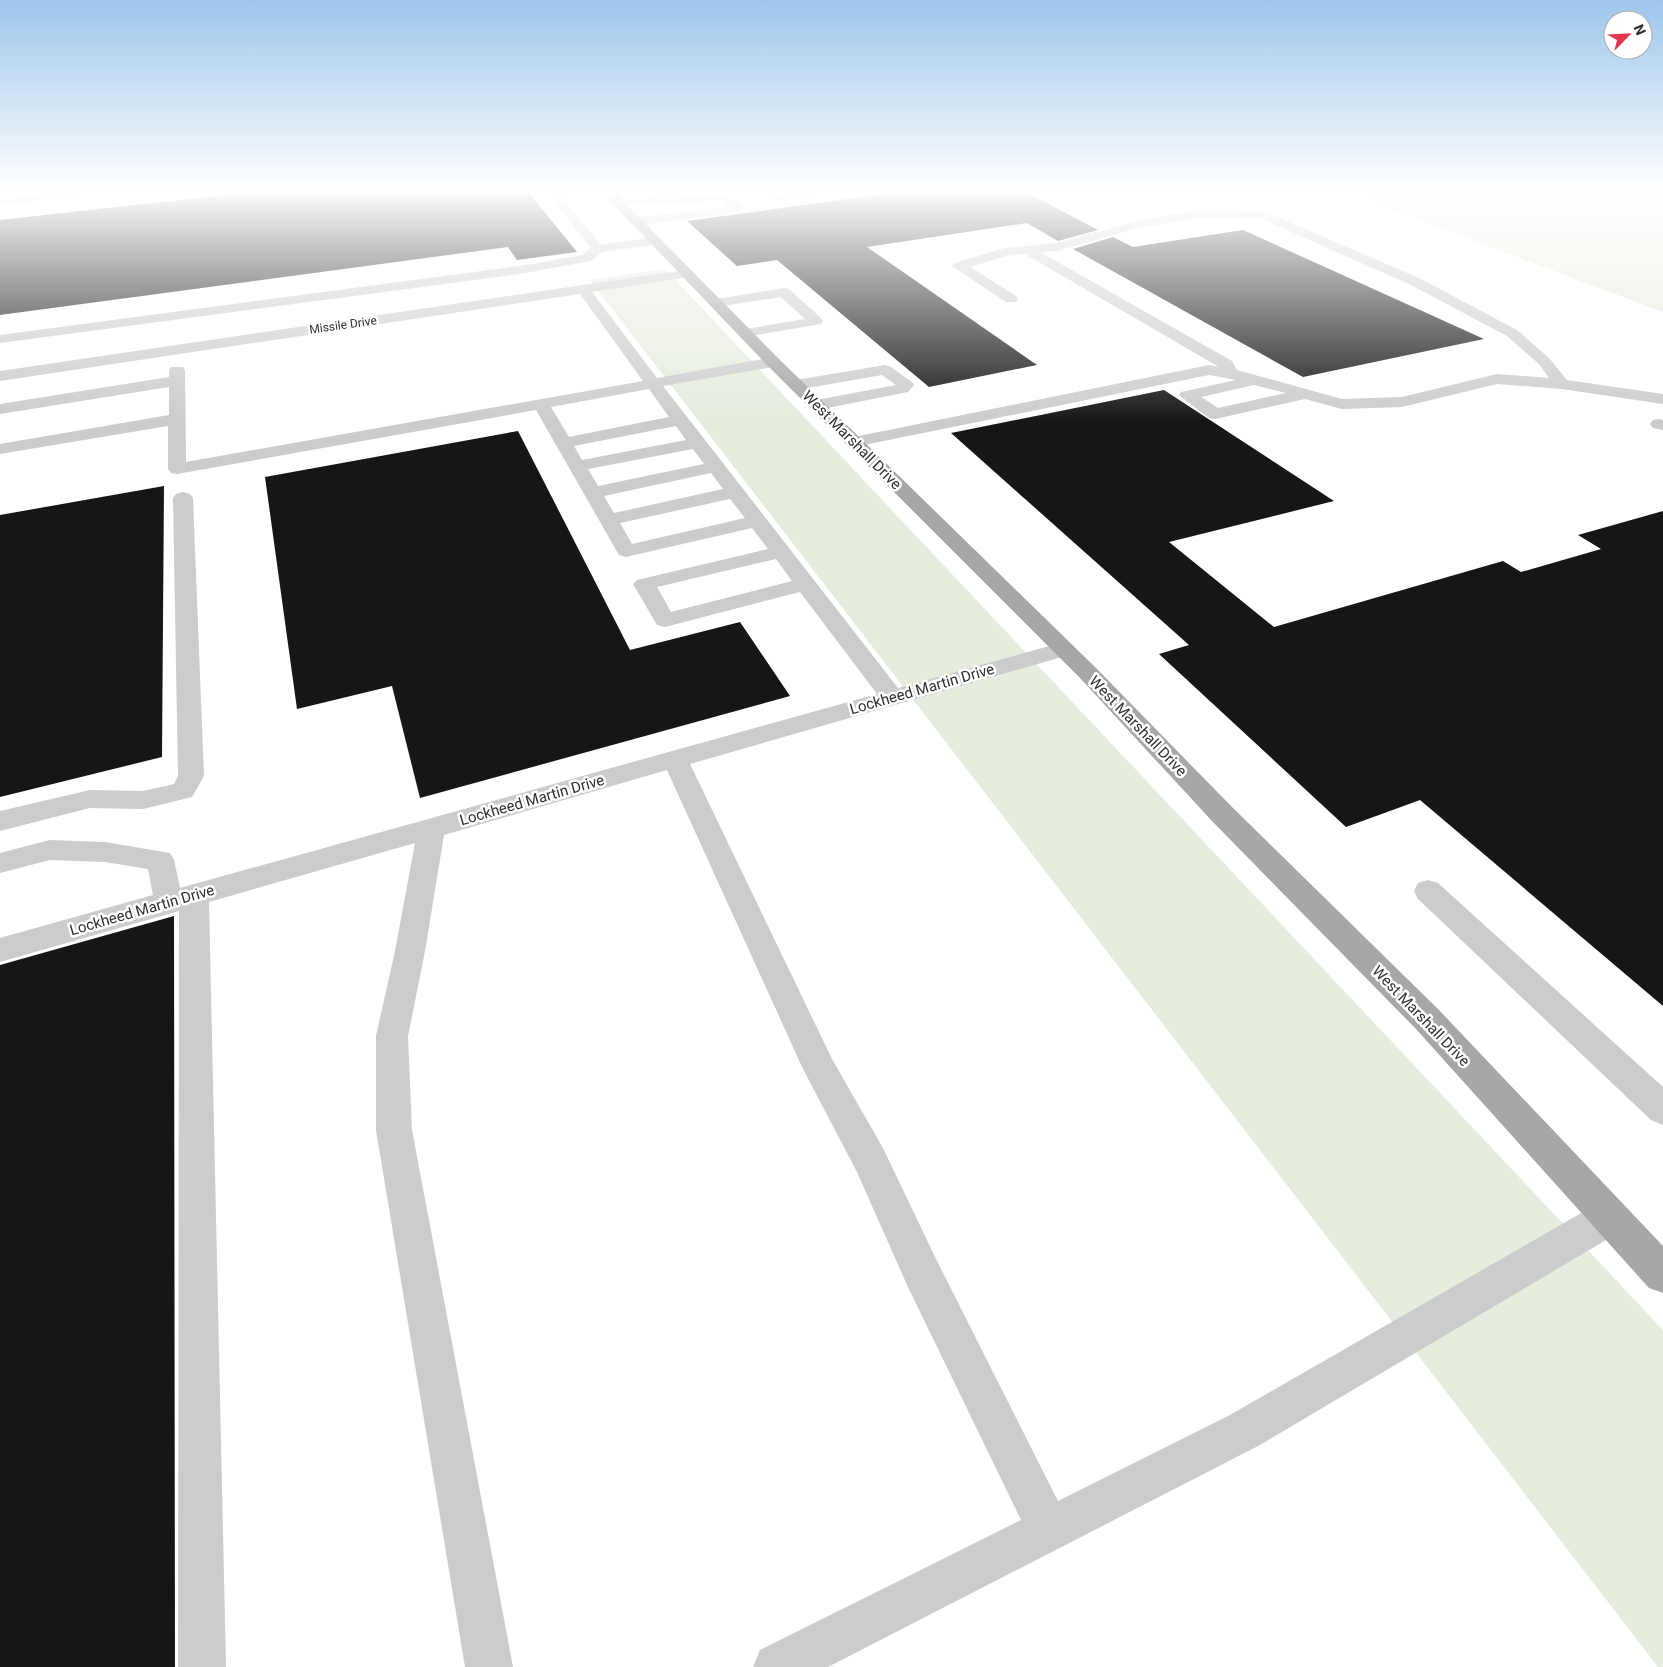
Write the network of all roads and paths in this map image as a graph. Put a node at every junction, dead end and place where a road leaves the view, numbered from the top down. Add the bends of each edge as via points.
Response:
1 (542, 266) edge
2 (677, 266) edge
3 (960, 266) edge
4 (1054, 266) edge
5 (1379, 266) edge
6 (519, 270) junction
7 (685, 274) junction
8 (583, 289) junction
9 (1011, 299) dead end
10 (716, 303) junction
11 (744, 332) junction
12 (0, 340) edge
13 (185, 349) junction
14 (169, 351) junction
15 (0, 353) edge
16 (1208, 354) junction
17 (1188, 358) dead end
18 (773, 362) junction
19 (1230, 373) junction
20 (0, 376) edge
21 (177, 376) junction
22 (1257, 381) junction
23 (653, 384) junction
24 (796, 384) junction
25 (1562, 384) junction
26 (1307, 394) junction
27 (1663, 400) edge
28 (541, 404) junction
29 (817, 405) junction
30 (955, 405) dead end
31 (0, 409) edge
32 (570, 417) dead end
33 (971, 418) junction
34 (177, 419) junction
35 (680, 420) junction
36 (551, 421) junction
37 (854, 442) junction
38 (563, 443) junction
39 (697, 443) junction
40 (0, 449) edge
41 (577, 466) junction
42 (715, 467) junction
43 (735, 492) junction
44 (592, 493) junction
45 (183, 498) dead end
46 (608, 520) junction
47 (757, 521) junction
48 (626, 551) junction
49 (780, 552) junction
50 (644, 584) junction
51 (805, 584) junction
52 (1064, 649) junction
53 (893, 698) junction
54 (675, 760) junction
55 (0, 821) edge
56 (430, 828) junction
57 (0, 863) edge
58 (1428, 891) dead end
59 (182, 899) junction
60 (0, 950) edge
61 (1663, 1109) edge
62 (1610, 1217) junction
63 (1663, 1274) edge
64 (1049, 1530) junction
65 (802, 1661) edge
66 (202, 1667) edge
67 (489, 1667) edge

1 - 6 lane
2 - 7 main road, West Marshall Drive
3 - 9 lane
4 - 16 lane
5 - 25 lane via 1512,333 1544,361
6 - 12 lane
6 - 15 lane via 497,282
7 - 8 lane, Missile Drive
7 - 10 main road, West Marshall Drive
8 - 13 lane, Missile Drive
8 - 23 lane
10 - 11 main road, West Marshall Drive
10 - 11 lane via 784,292 816,321
11 - 18 main road, West Marshall Drive
13 - 14 lane, Missile Drive
13 - 21 lane via 185,367
14 - 20 lane, Missile Drive
14 - 21 lane via 169,369
16 - 17 lane
16 - 19 lane via 1226,364
18 - 23 lane
18 - 24 main road, West Marshall Drive
19 - 22 lane
19 - 33 lane via 1209,370
21 - 31 lane
21 - 34 lane
22 - 26 lane
22 - 26 lane via 1187,395 1216,414
23 - 28 lane
23 - 35 lane via 655,402
24 - 29 main road, West Marshall Drive
24 - 29 lane via 885,370 906,385 902,389
25 - 26 lane via 1497,379 1402,402 1342,404
25 - 27 lane
28 - 34 lane via 177,469
28 - 36 lane
29 - 37 main road, West Marshall Drive
30 - 33 lane
32 - 36 lane
33 - 37 lane
34 - 40 lane
35 - 38 lane
35 - 39 lane
36 - 38 lane
37 - 52 main road, West Marshall Drive
38 - 41 lane
39 - 41 lane
39 - 42 lane
41 - 44 lane
42 - 43 lane
42 - 44 lane
43 - 46 lane
43 - 47 lane
44 - 46 lane
45 - 55 lane via 191,776 183,791 143,800 90,799
46 - 48 lane
47 - 48 lane
47 - 49 lane
48 - 50 lane
49 - 50 lane
49 - 51 lane
50 - 51 lane via 665,620
51 - 53 lane
52 - 53 lane, Lockheed Martin Drive
52 - 62 main road, West Marshall Drive via 1222,814 1427,1019
53 - 54 lane, Lockheed Martin Drive
54 - 56 lane, Lockheed Martin Drive
54 - 64 lane via 820,1069 870,1160
56 - 59 lane, Lockheed Martin Drive
56 - 67 lane via 392,1036 394,1130
57 - 59 lane via 50,850 105,852 160,860
58 - 61 lane
59 - 60 lane, Lockheed Martin Drive
59 - 66 lane
62 - 63 main road, West Marshall Drive
62 - 64 lane via 1245,1430
64 - 65 lane

